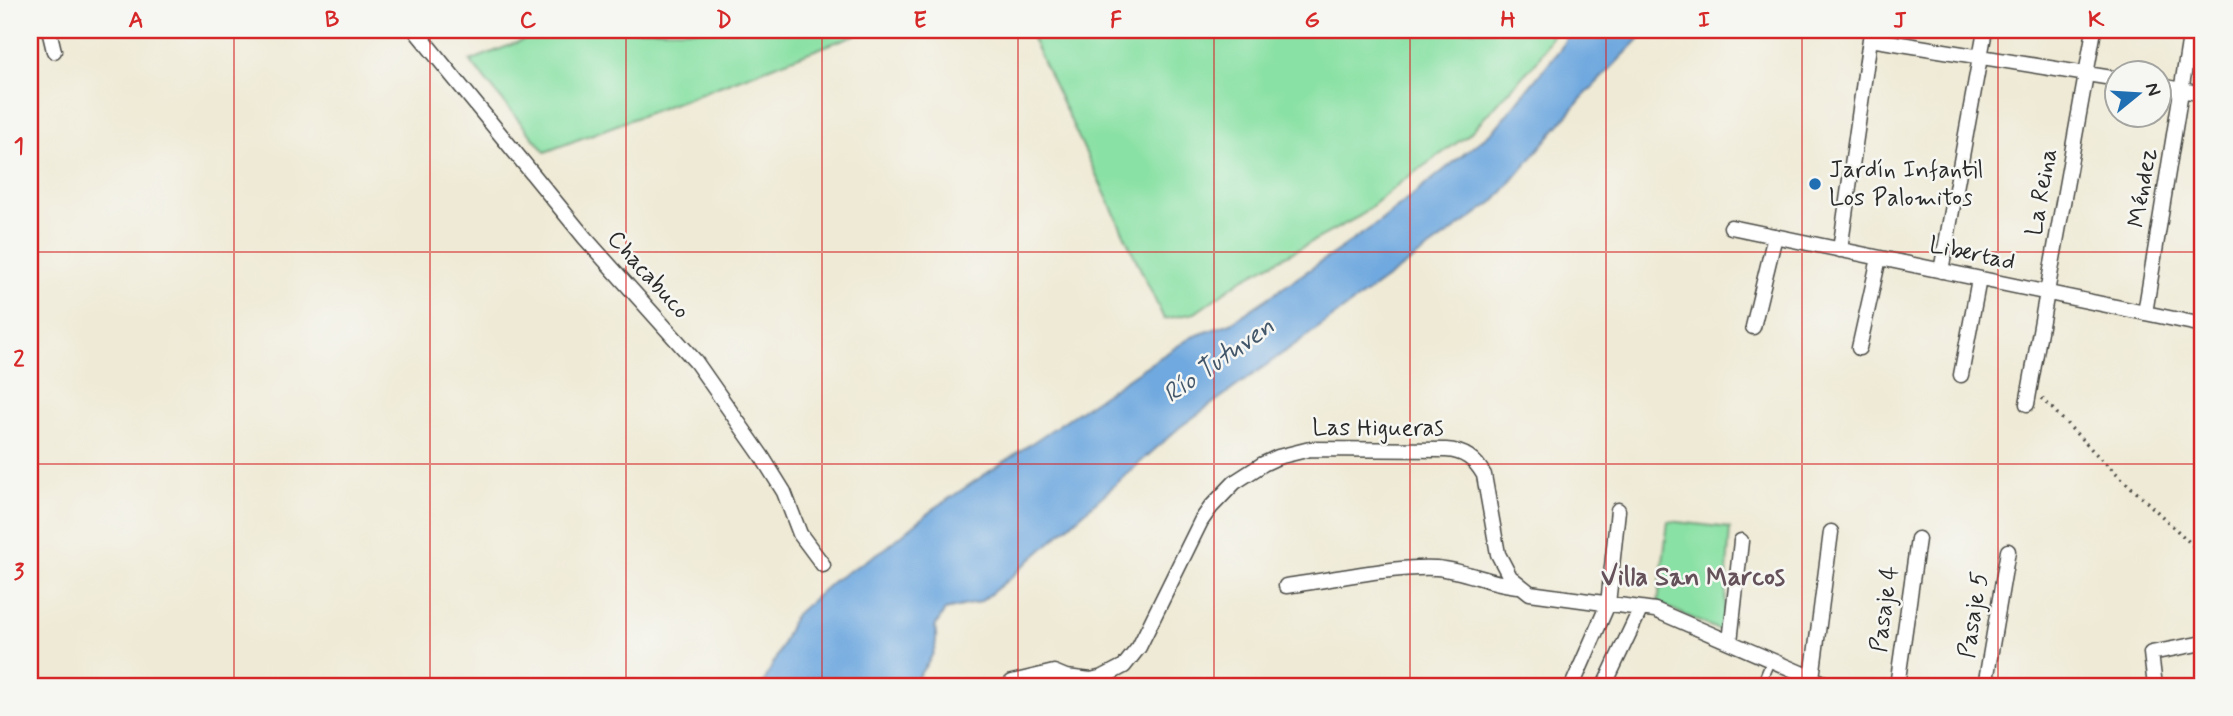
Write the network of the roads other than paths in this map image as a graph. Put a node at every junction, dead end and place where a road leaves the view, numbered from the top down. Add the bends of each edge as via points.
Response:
1 (49, 30) edge
2 (415, 30) edge
3 (1985, 30) edge
4 (2094, 30) edge
5 (2191, 30) edge
6 (54, 51) dead end
7 (1981, 57) junction
8 (2086, 74) junction
9 (2104, 77) edge
10 (2174, 89) edge
11 (2182, 90) junction
12 (2203, 94) edge
13 (1731, 227) dead end
14 (1775, 236) junction
15 (1840, 250) junction
16 (1879, 258) junction
17 (1941, 271) junction
18 (1979, 279) junction
19 (2047, 293) junction
20 (2145, 313) junction
21 (2203, 325) edge
22 (1753, 327) dead end
23 (1859, 348) dead end
24 (1961, 375) dead end
25 (2027, 404) dead end
26 (1618, 510) dead end
27 (1831, 532) dead end
28 (1918, 539) dead end
29 (1741, 541) dead end
30 (2008, 551) dead end
31 (823, 565) dead end
32 (1286, 586) dead end
33 (1519, 586) junction
34 (1608, 604) junction
35 (1641, 608) junction
36 (1730, 642) junction
37 (2203, 643) edge
38 (1771, 660) junction
39 (1812, 678) junction
40 (1008, 686) edge
41 (1572, 686) edge
42 (1604, 686) edge
43 (1760, 686) edge
44 (1831, 686) edge
45 (1897, 686) edge
46 (1985, 686) edge
47 (2155, 686) edge

1 - 6 street
2 - 31 street, Chacabuco via 585,238 696,362 761,455 784,492 800,534
3 - 7 street
4 - 8 street, La Reina
5 - 11 street, Méndez
7 - 8 street
7 - 15 street via 1870,38
7 - 17 street
8 - 9 street
8 - 19 street, La Reina
10 - 11 street
11 - 12 street
11 - 20 street, Méndez
13 - 14 street, Libertad
14 - 15 street, Libertad
14 - 22 street
15 - 16 street, Libertad
16 - 17 street, Libertad
16 - 23 street
17 - 18 street, Libertad
18 - 19 street, Libertad
18 - 24 street
19 - 20 street, Libertad
19 - 25 street, La Reina
20 - 21 street, Libertad
26 - 34 street
27 - 39 street
28 - 45 street, Pasaje 4
29 - 36 street
30 - 46 street, Pasaje 5
32 - 33 street via 1433,568
33 - 34 street via 1530,593
33 - 40 street, Las Higueras via 1497,554 1484,475 1472,459 1446,450 1310,449 1263,464 1216,500 1139,647 1124,666 1091,680 1054,672
34 - 35 street
34 - 41 street
35 - 36 street via 1671,615
35 - 42 street
36 - 38 street
37 - 47 street via 2151,653
38 - 39 street
38 - 43 lane
39 - 44 street

